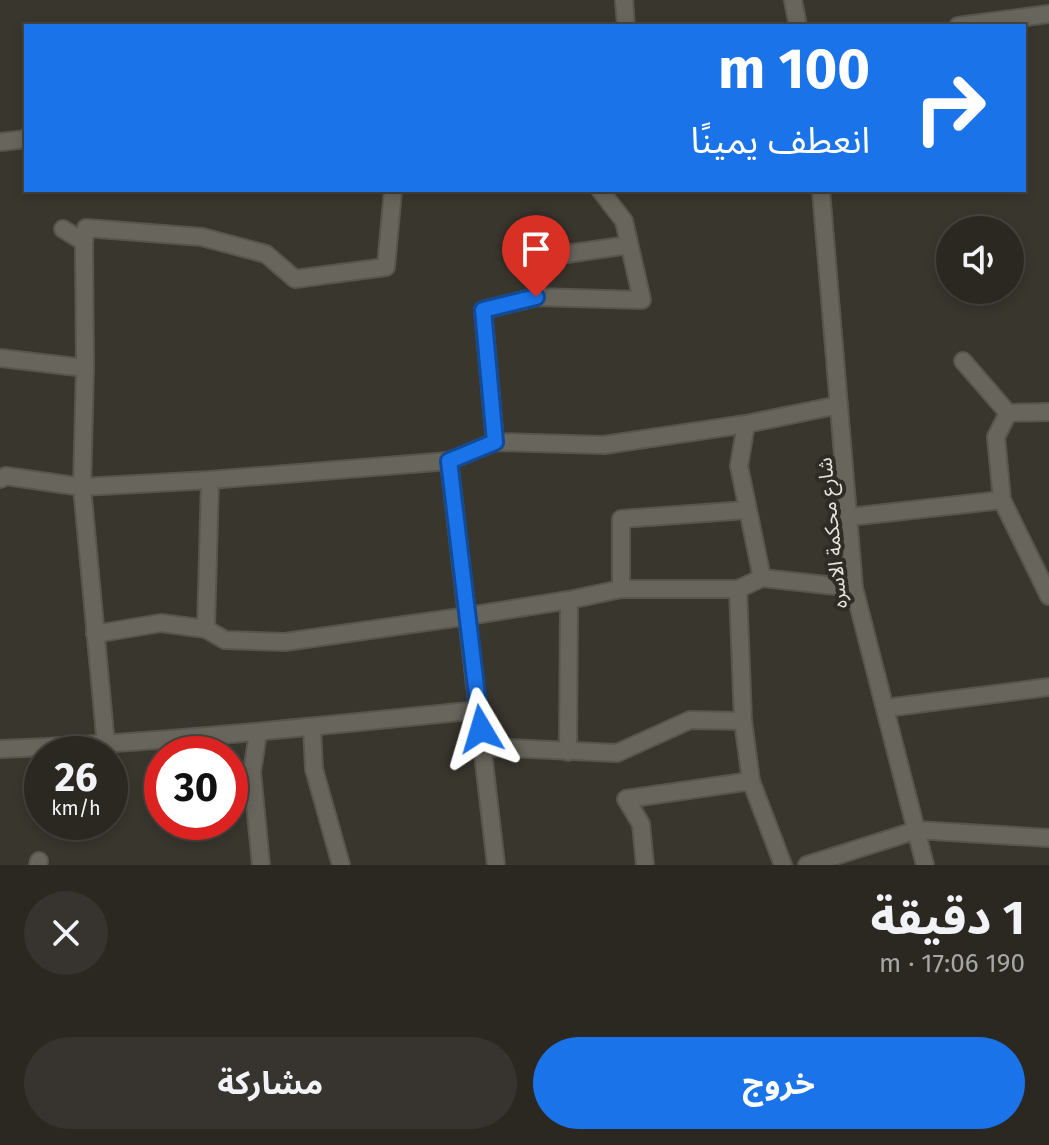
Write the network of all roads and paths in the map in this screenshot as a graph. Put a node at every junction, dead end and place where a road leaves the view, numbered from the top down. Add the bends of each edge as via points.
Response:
1 (624, 0) edge
2 (793, 0) edge
3 (1049, 14) edge
4 (626, 24) edge
5 (798, 24) edge
6 (973, 24) edge
7 (24, 139) edge
8 (0, 142) edge
9 (393, 192) edge
10 (602, 192) edge
11 (821, 192) edge
12 (63, 229) dead end
13 (84, 242) junction
14 (629, 245) junction
15 (552, 256) dead end
16 (0, 358) edge
17 (963, 361) dead end
18 (85, 368) junction
19 (839, 405) junction
20 (1049, 412) edge
21 (1008, 413) junction
22 (746, 424) junction
23 (495, 442) junction
24 (449, 461) junction
25 (0, 479) edge
26 (210, 480) junction
27 (82, 487) junction
28 (1002, 500) junction
29 (747, 510) junction
30 (849, 517) junction
31 (762, 578) junction
32 (854, 588) junction
33 (621, 589) junction
34 (738, 589) junction
35 (1049, 596) edge
36 (569, 600) junction
37 (468, 616) junction
38 (206, 629) junction
39 (95, 634) junction
40 (1049, 687) edge
41 (886, 708) junction
42 (478, 710) junction
43 (743, 721) junction
44 (312, 727) junction
45 (258, 733) junction
46 (105, 736) edge
47 (128, 743) edge
48 (484, 747) junction
49 (24, 748) edge
50 (0, 749) edge
51 (568, 752) junction
52 (751, 781) junction
53 (917, 830) junction
54 (1049, 838) edge
55 (261, 865) edge
56 (341, 865) edge
57 (496, 865) edge
58 (645, 865) edge
59 (783, 865) edge
60 (807, 865) edge
61 (925, 865) edge

1 - 4 street
2 - 5 street
3 - 6 street
7 - 8 street
9 - 13 street via 386,267 295,279 266,254 202,237 86,228
10 - 14 street via 624,221
11 - 19 street, شارع محكمة الاسره
12 - 13 street
13 - 18 street
14 - 15 street
14 - 23 street via 642,300 536,297 483,310
16 - 18 street
17 - 21 street
18 - 27 street
19 - 22 street
19 - 30 street, شارع محكمة الاسره
20 - 21 street
21 - 28 street via 996,437
22 - 23 street via 604,445
22 - 29 street via 739,466
23 - 24 street
24 - 26 street
24 - 37 street
25 - 27 street
26 - 27 street
26 - 38 street
27 - 39 street
28 - 30 street
28 - 35 street
29 - 31 street
29 - 33 street via 621,519
30 - 32 street, شارع محكمة الاسره
31 - 32 street
31 - 34 street
32 - 41 street, شارع محكمة الاسره
33 - 34 street
33 - 36 street
34 - 43 street
36 - 37 street
36 - 51 street
37 - 38 street via 285,642 225,640
37 - 42 street
38 - 39 street via 161,623
39 - 46 street
40 - 41 street
41 - 53 street, شارع محكمة الاسره
42 - 44 street
42 - 48 street
43 - 51 street via 690,720 617,753
43 - 52 street
44 - 45 street
44 - 56 street via 314,769
45 - 47 street
45 - 55 street via 252,772
48 - 51 street
48 - 57 street
49 - 50 street
52 - 58 street via 626,799 641,824
52 - 59 street
53 - 54 street
53 - 60 street
53 - 61 street, شارع محكمة الاسره

